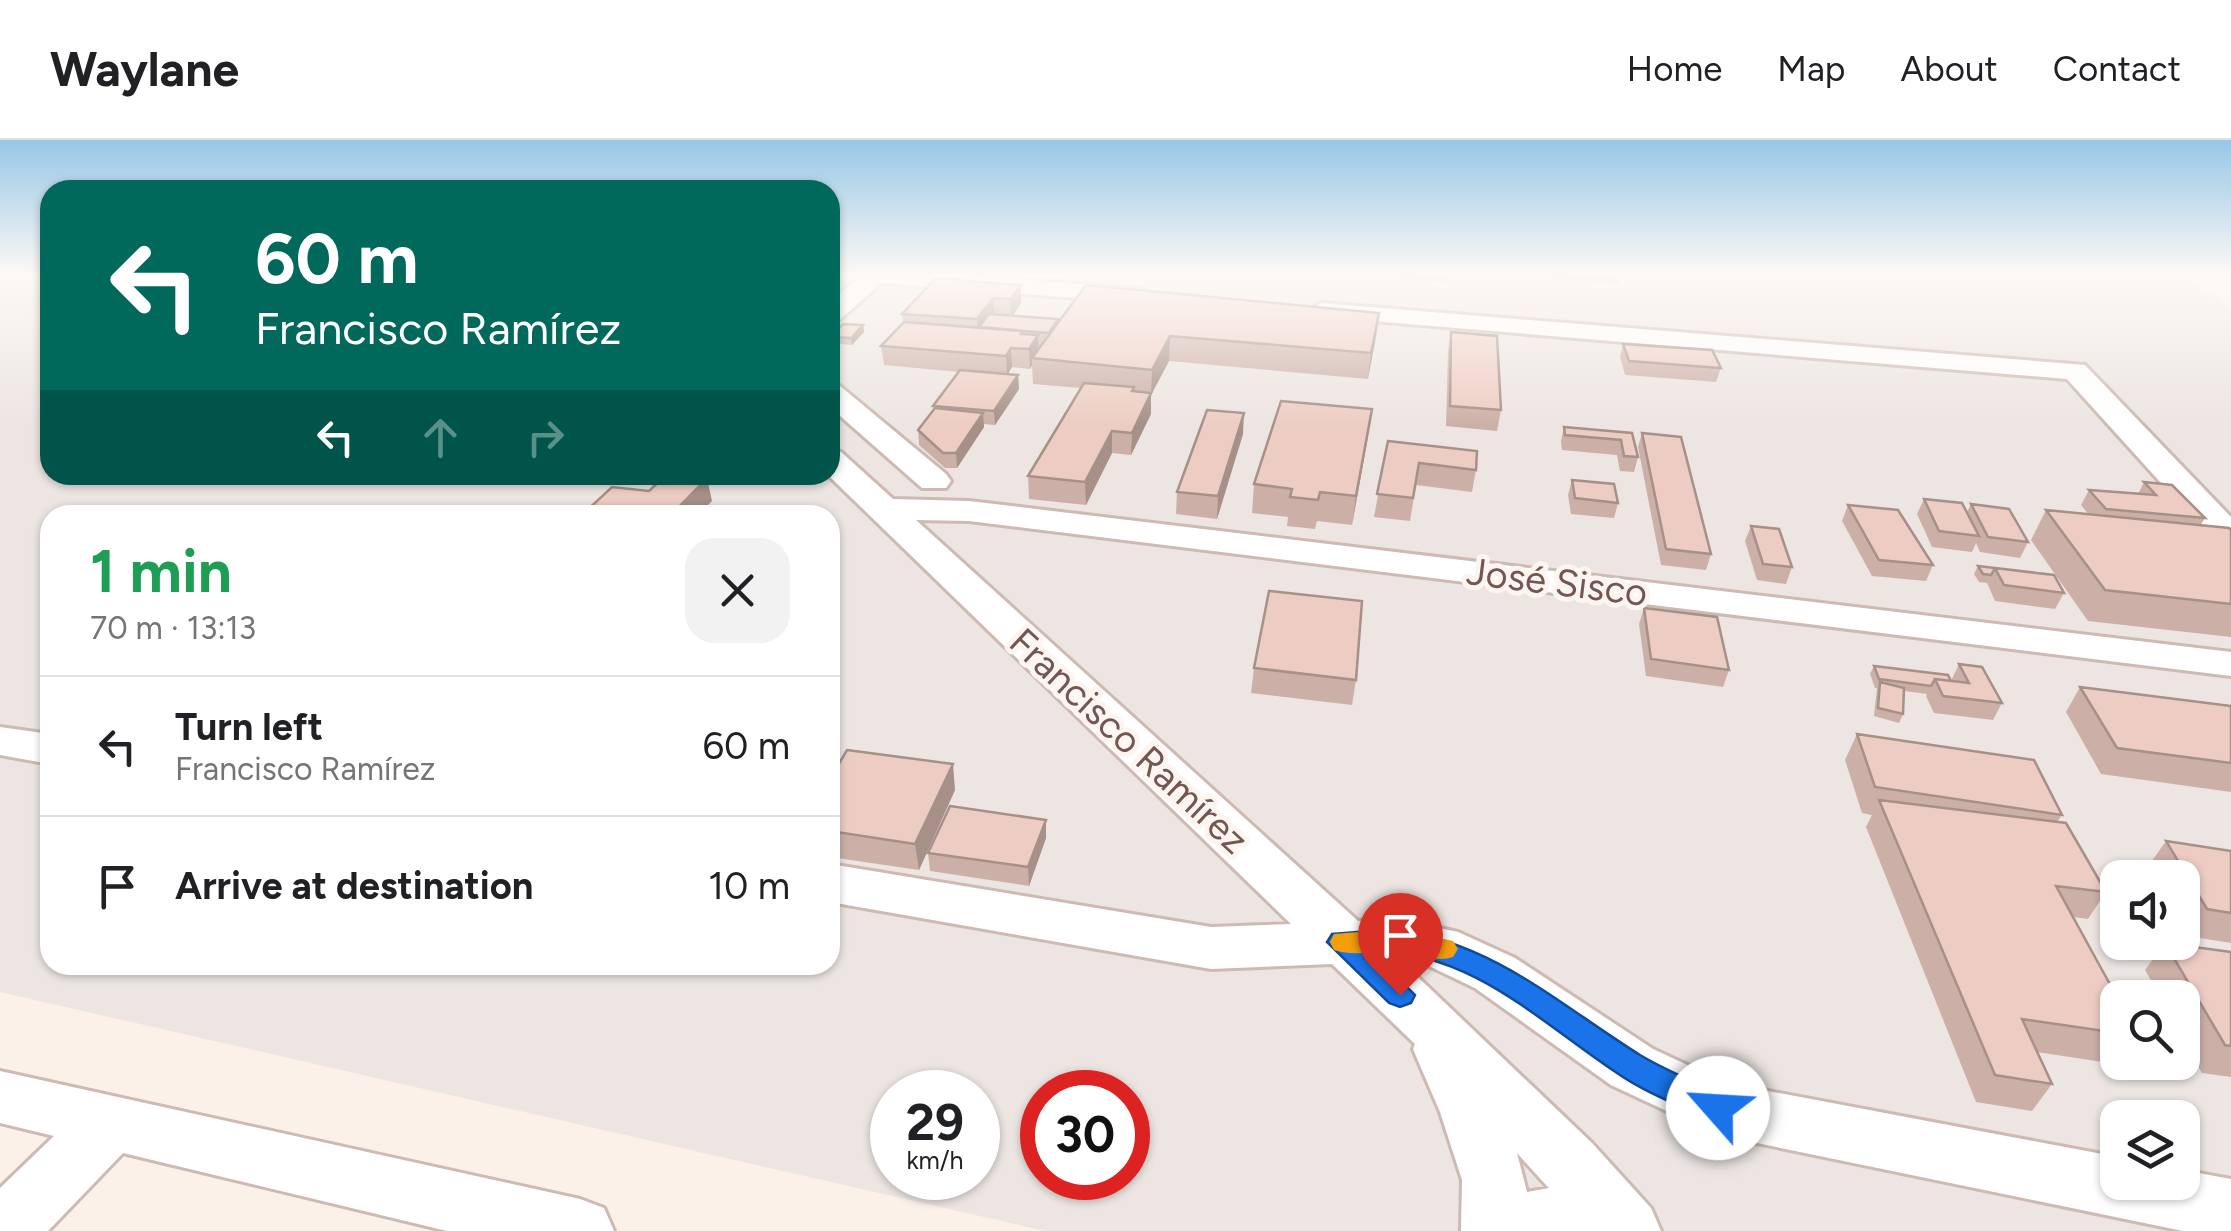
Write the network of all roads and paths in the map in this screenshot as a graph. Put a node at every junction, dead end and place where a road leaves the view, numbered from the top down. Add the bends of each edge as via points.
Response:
1 (1489, 324) edge
2 (840, 401) edge
3 (840, 468) edge
4 (934, 481) dead end
5 (883, 508) junction
6 (2231, 538) edge
7 (2231, 664) edge
8 (0, 741) edge
9 (40, 748) edge
10 (840, 885) edge
11 (1342, 942) junction
12 (1429, 1021) junction
13 (0, 1097) edge
14 (111, 1123) junction
15 (2231, 1210) edge
16 (2, 1231) edge
17 (580, 1231) edge
18 (1494, 1231) edge
19 (1512, 1231) edge
20 (1611, 1231) edge
21 (1626, 1231) edge

1 - 6 street via 2076,371
2 - 4 street
3 - 5 street, Francisco Ramírez
5 - 7 street, José Sisco via 969,510
5 - 11 street, Francisco Ramírez
8 - 9 street
10 - 11 street via 1211,948
11 - 12 street, Francisco Ramírez
11 - 15 street via 1439,947 1496,974 1632,1067 1718,1108
12 - 18 street, Francisco Ramírez via 1472,1112 1494,1180
12 - 21 street, Francisco Ramírez
13 - 14 street
14 - 16 street
14 - 17 street
19 - 20 street via 1559,1218

